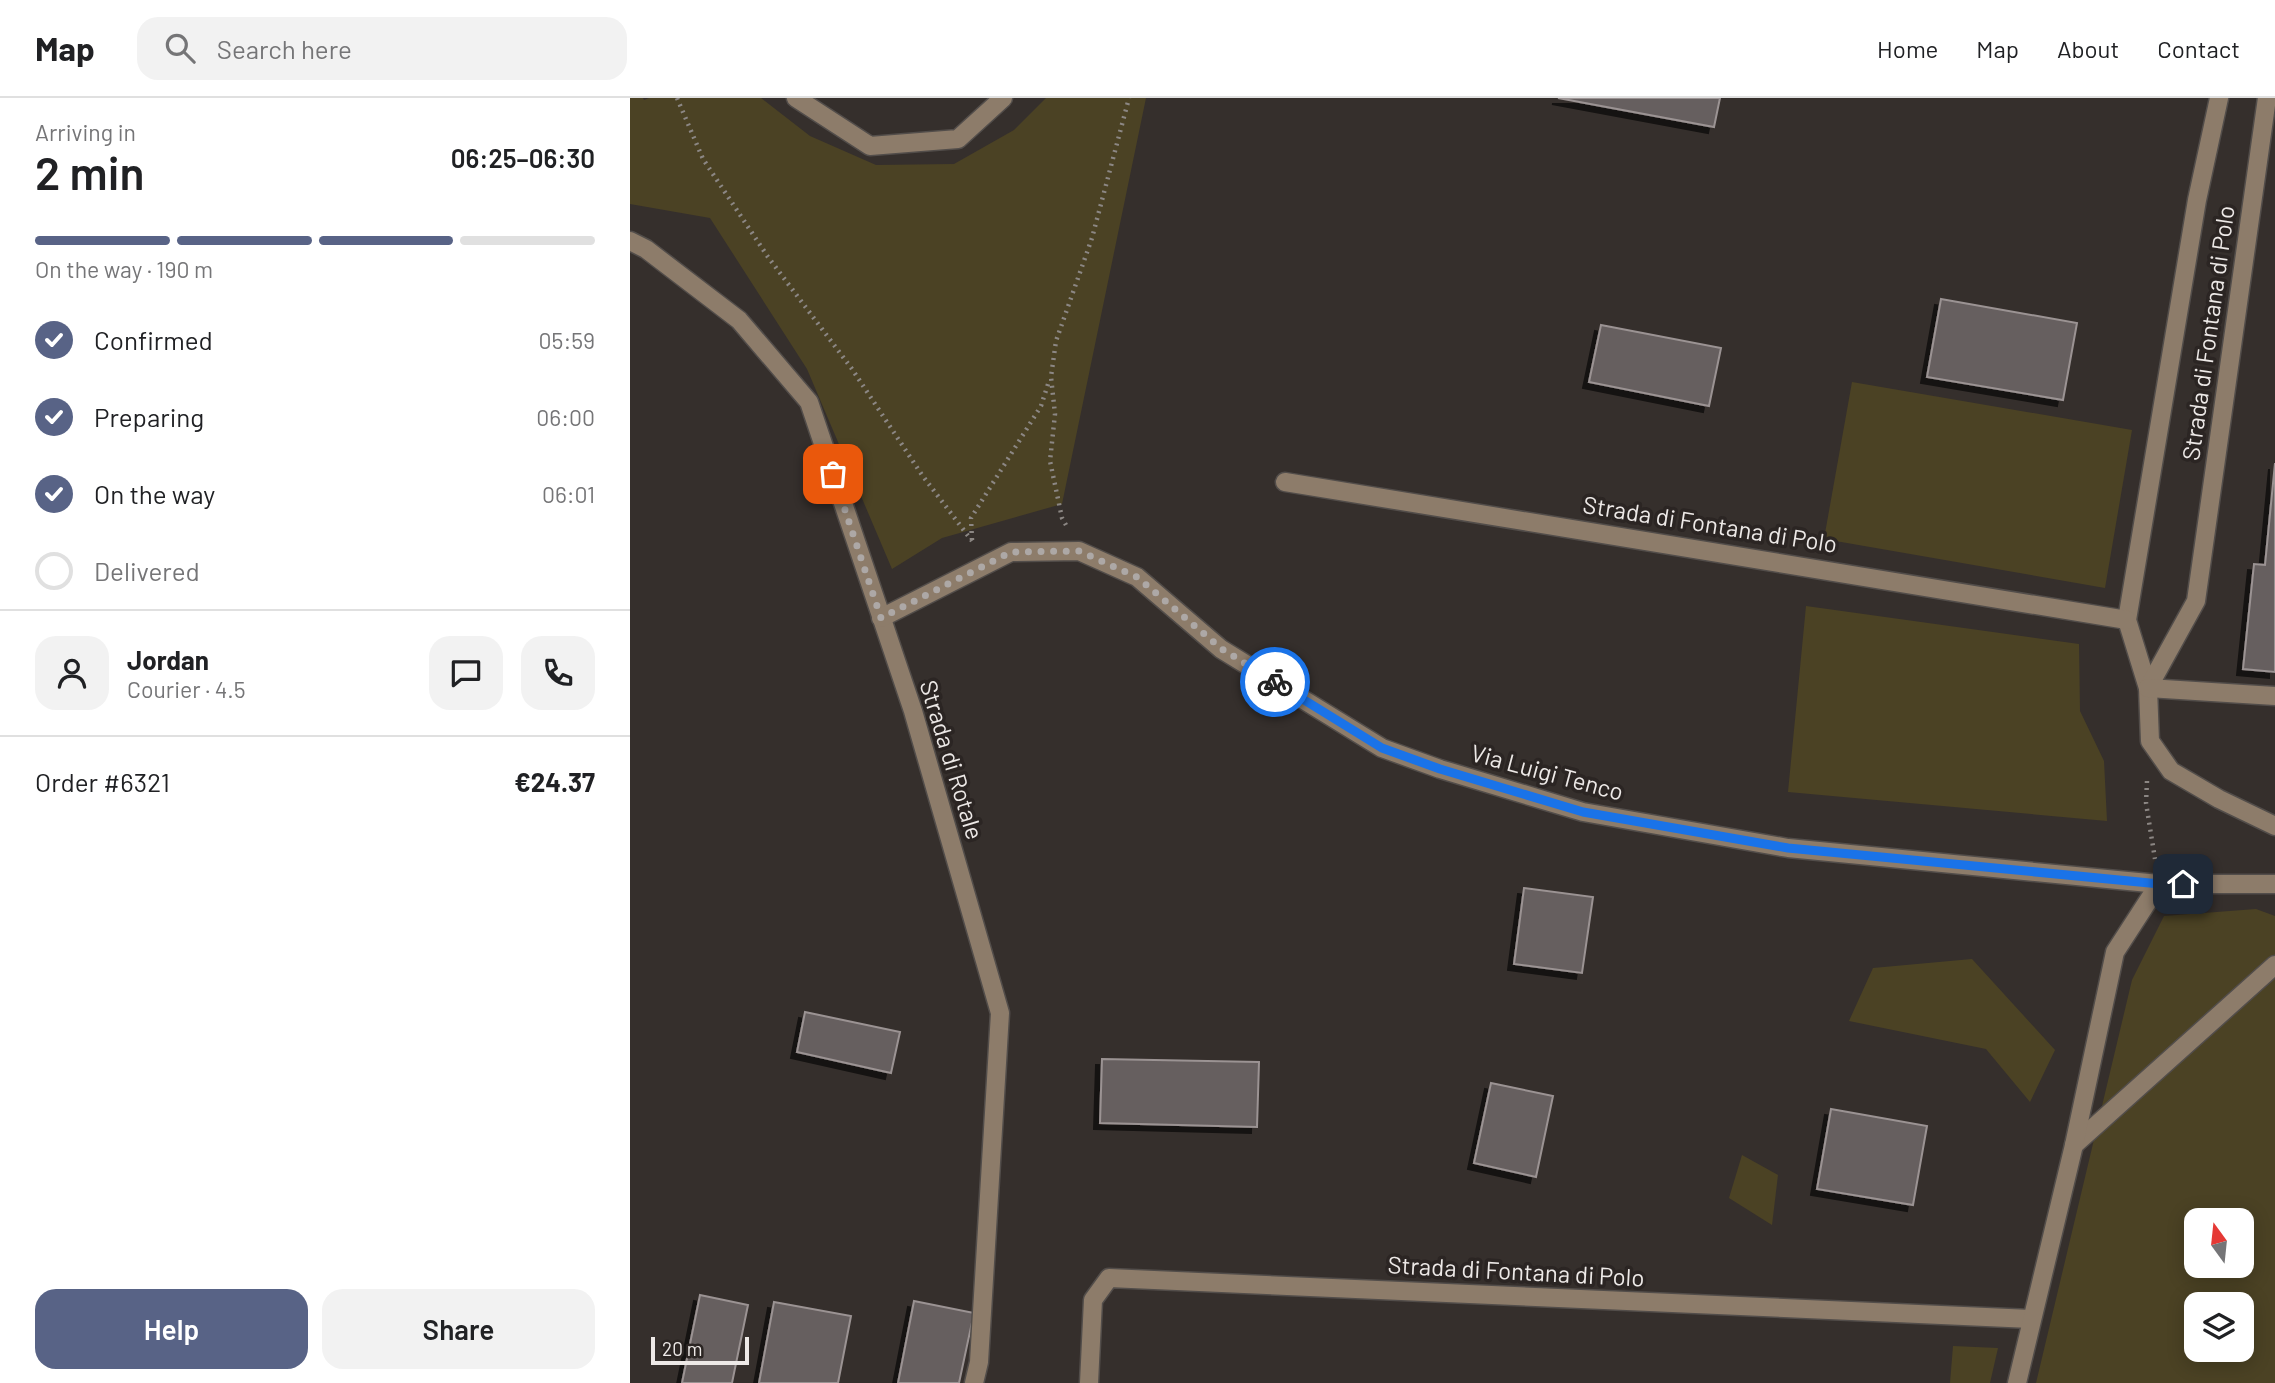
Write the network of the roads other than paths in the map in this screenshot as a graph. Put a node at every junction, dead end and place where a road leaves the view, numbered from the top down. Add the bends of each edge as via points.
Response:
1 (796, 98) edge
2 (1003, 98) edge
3 (2219, 98) edge
4 (2267, 98) edge
5 (630, 241) edge
6 (1285, 482) dead end
7 (881, 618) junction
8 (2127, 620) junction
9 (2148, 688) junction
10 (2275, 696) edge
11 (2275, 826) edge
12 (2160, 884) junction
13 (2275, 884) edge
14 (2275, 965) edge
15 (2074, 1145) junction
16 (2031, 1319) junction
17 (974, 1383) edge
18 (1089, 1383) edge
19 (2017, 1383) edge

1 - 2 street via 870,146 958,139
3 - 8 street, Strada di Fontana di Polo via 2197,200
4 - 9 street, Strada di Fontana di Polo via 2196,601
5 - 7 street, Strada di Rotale via 739,320 809,402
6 - 8 street, Strada di Fontana di Polo
7 - 12 street, Via Luigi Tenco via 1011,552 1079,551 1137,577 1222,649 1382,748 1440,769 1583,812 1788,848
7 - 17 street, Strada di Rotale via 1000,1013
8 - 9 street, Strada di Fontana di Polo
9 - 10 street
9 - 11 street, Strada di Fontana di Polo via 2150,741 2171,771
12 - 13 street, Via Luigi Tenco
12 - 15 street via 2115,952
14 - 15 street
15 - 16 street
16 - 18 street, Strada di Fontana di Polo via 1109,1278 1093,1300
16 - 19 street

